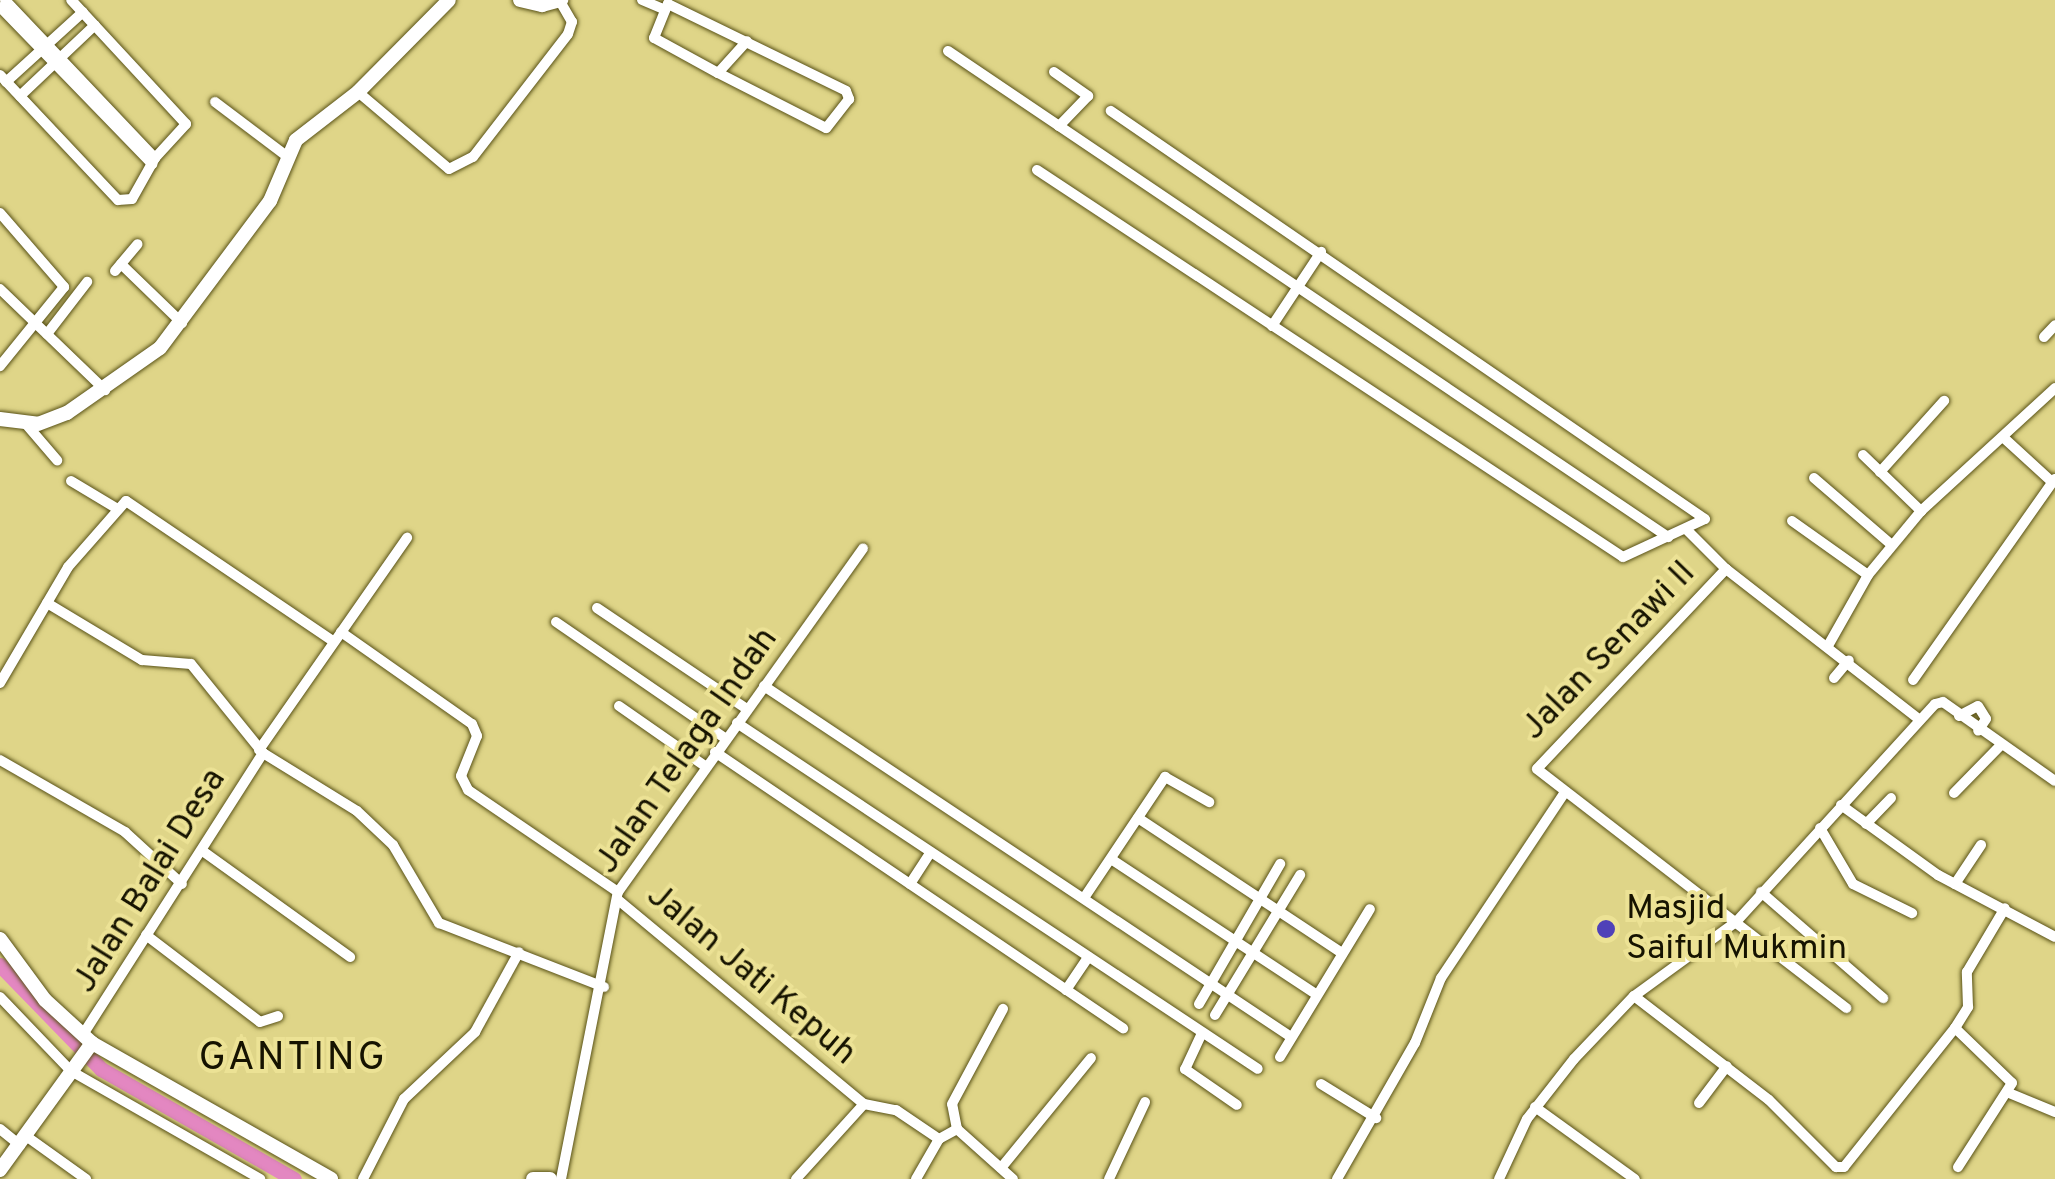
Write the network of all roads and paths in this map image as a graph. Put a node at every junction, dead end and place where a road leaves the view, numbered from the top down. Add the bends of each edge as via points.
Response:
1 (5, 0) edge
2 (71, 0) edge
3 (448, 0) edge
4 (520, 0) edge
5 (560, 0) edge
6 (642, 0) edge
7 (0, 7) edge
8 (665, 10) junction
9 (83, 12) junction
10 (95, 25) junction
11 (747, 42) junction
12 (44, 48) junction
13 (948, 52) dead end
14 (57, 60) junction
15 (1054, 72) dead end
16 (718, 73) junction
17 (3, 79) edge
18 (358, 92) junction
19 (20, 96) junction
20 (214, 102) dead end
21 (1112, 111) dead end
22 (1063, 129) junction
23 (286, 155) junction
24 (153, 161) junction
25 (1037, 170) dead end
26 (0, 213) edge
27 (138, 244) dead end
28 (1321, 252) junction
29 (87, 282) dead end
30 (1299, 285) junction
31 (0, 289) edge
32 (182, 323) junction
33 (2055, 325) edge
34 (1272, 326) junction
35 (42, 330) junction
36 (2044, 336) dead end
37 (0, 366) edge
38 (2055, 388) edge
39 (106, 391) junction
40 (1944, 401) dead end
41 (0, 418) edge
42 (26, 424) junction
43 (2004, 438) junction
44 (1863, 456) dead end
45 (57, 460) dead end
46 (1880, 472) junction
47 (1814, 478) dead end
48 (2053, 480) edge
49 (71, 481) dead end
50 (116, 508) junction
51 (1921, 511) junction
52 (1792, 522) dead end
53 (1687, 530) junction
54 (1668, 537) junction
55 (407, 538) dead end
56 (1892, 545) junction
57 (864, 548) dead end
58 (1726, 568) junction
59 (1868, 575) junction
60 (47, 603) junction
61 (598, 608) dead end
62 (556, 622) dead end
63 (337, 636) junction
64 (1830, 644) junction
65 (1849, 660) junction
66 (1834, 678) dead end
67 (1914, 680) dead end
68 (0, 684) edge
69 (764, 686) junction
70 (620, 706) dead end
71 (747, 708) junction
72 (1959, 716) junction
73 (1918, 719) junction
74 (737, 722) junction
75 (1978, 731) junction
76 (725, 738) junction
77 (2000, 746) junction
78 (261, 752) junction
79 (715, 752) junction
80 (0, 760) edge
81 (702, 764) junction
82 (2054, 778) edge
83 (1565, 792) junction
84 (1954, 793) dead end
85 (1891, 798) dead end
86 (1209, 802) dead end
87 (1841, 805) junction
88 (1138, 818) junction
89 (1866, 824) junction
90 (1820, 828) junction
91 (1981, 845) dead end
92 (204, 852) junction
93 (931, 852) junction
94 (1111, 859) junction
95 (1280, 864) dead end
96 (1300, 875) dead end
97 (182, 884) junction
98 (910, 884) junction
99 (1955, 884) junction
100 (1761, 892) junction
101 (618, 896) junction
102 (1084, 898) junction
103 (1259, 899) junction
104 (2005, 908) junction
105 (1370, 909) dead end
106 (1279, 912) junction
107 (1912, 913) dead end
108 (1736, 922) junction
109 (146, 935) junction
110 (2055, 937) edge
111 (0, 939) edge
112 (1235, 942) junction
113 (520, 952) junction
114 (1342, 953) junction
115 (1255, 954) junction
116 (350, 957) dead end
117 (1088, 957) junction
118 (1211, 982) junction
119 (604, 987) junction
120 (1066, 990) junction
121 (1316, 994) junction
122 (1229, 995) junction
123 (1634, 996) junction
124 (0, 997) edge
125 (1883, 998) dead end
126 (1198, 1004) dead end
127 (1846, 1008) dead end
128 (1002, 1010) dead end
129 (1215, 1015) dead end
130 (278, 1016) dead end
131 (1123, 1028) dead end
132 (1956, 1028) junction
133 (1202, 1033) junction
134 (1292, 1036) junction
135 (88, 1042) junction
136 (1280, 1057) dead end
137 (1091, 1058) dead end
138 (1727, 1066) junction
139 (73, 1069) junction
140 (1258, 1069) dead end
141 (1321, 1084) dead end
142 (2009, 1093) junction
143 (1145, 1102) dead end
144 (1699, 1103) dead end
145 (864, 1104) junction
146 (1236, 1106) dead end
147 (1536, 1107) junction
148 (2055, 1112) edge
149 (1376, 1118) junction
150 (0, 1129) edge
151 (957, 1129) junction
152 (939, 1140) junction
153 (23, 1141) junction
154 (1958, 1167) dead end
155 (1001, 1168) junction
156 (0, 1170) edge
157 (86, 1179) edge
158 (260, 1179) edge
159 (331, 1179) edge
160 (363, 1179) edge
161 (532, 1179) edge
162 (550, 1179) edge
163 (561, 1179) edge
164 (796, 1179) edge
165 (916, 1179) edge
166 (1013, 1179) edge
167 (1110, 1179) edge
168 (1337, 1179) edge
169 (1499, 1179) edge
170 (1635, 1179) edge

1 - 12 street
2 - 9 street
3 - 18 street
4 - 5 street
5 - 18 street via 572,22 568,34 474,157 449,169
6 - 8 street
7 - 12 street
8 - 11 street via 670,3
8 - 16 street via 654,38
9 - 10 street
9 - 12 street
10 - 14 street
10 - 24 street via 185,120 183,133
11 - 16 street
11 - 16 street via 849,94 830,126
12 - 14 street
12 - 17 street
13 - 22 street
14 - 19 street
14 - 24 street
15 - 22 street via 1088,96
17 - 19 street
18 - 23 street
19 - 24 street via 121,203 132,199
20 - 23 street
21 - 28 street
22 - 30 street
23 - 32 street via 270,201
25 - 34 street
26 - 35 street via 64,284
27 - 32 street via 118,268
28 - 30 street
28 - 53 street via 1704,512 1702,523
29 - 35 street
30 - 34 street
30 - 54 street
31 - 35 street
32 - 39 street
33 - 36 street
34 - 54 street via 1623,556
35 - 37 street
35 - 39 street
38 - 43 street
39 - 42 street via 67,413
40 - 46 street
41 - 42 street
42 - 45 street
43 - 48 street
43 - 51 street
44 - 46 street
46 - 51 street
47 - 56 street
48 - 67 street
49 - 50 street
50 - 60 street
50 - 63 street via 129,502
51 - 56 street
52 - 59 street
53 - 54 street
53 - 58 street
55 - 63 street, Jalan Balai Desa
56 - 59 street
57 - 69 street, Jalan Telaga Indah
58 - 64 street
58 - 83 street, Jalan Senawi II via 1540,759 1540,773
59 - 64 street
60 - 68 street
60 - 78 street via 142,660 190,664
61 - 71 street
62 - 76 street
63 - 78 street, Jalan Balai Desa
63 - 101 street, Jalan Jati Kepuh via 472,724 477,736 462,776 465,788
64 - 65 street
65 - 66 street
65 - 73 street
69 - 71 street, Jalan Telaga Indah
69 - 102 street
70 - 81 street
71 - 74 street, Jalan Telaga Indah
72 - 73 street via 1938,702
72 - 75 street
72 - 75 street via 1978,706 1986,719
73 - 87 street
74 - 76 street, Jalan Telaga Indah
74 - 93 street
75 - 77 street
76 - 79 street, Jalan Telaga Indah
77 - 82 street
77 - 84 street
78 - 92 street, Jalan Balai Desa
78 - 113 street via 374,826 407,866 439,923
79 - 81 street, Jalan Telaga Indah
79 - 98 street
80 - 97 street via 125,832
81 - 101 street, Jalan Telaga Indah
83 - 108 street
83 - 149 street via 1441,978
85 - 89 street
86 - 88 street via 1166,776
87 - 89 street
87 - 90 street
88 - 94 street
88 - 103 street
89 - 99 street
90 - 100 street
90 - 107 street via 1854,884
91 - 99 street
92 - 97 street, Jalan Balai Desa
92 - 116 street
93 - 98 street
93 - 117 street
94 - 102 street
94 - 112 street
95 - 103 street
96 - 106 street
97 - 109 street, Jalan Balai Desa
98 - 120 street
99 - 104 street
100 - 108 street
100 - 125 street
101 - 119 street, Jalan Telaga Indah
101 - 145 street, Jalan Jati Kepuh
102 - 118 street
103 - 106 street
103 - 112 street
104 - 110 street
104 - 132 street via 1967,972 1969,1000
105 - 114 street
106 - 114 street
106 - 115 street
108 - 123 street
108 - 127 street
109 - 130 street via 260,1022
109 - 135 street, Jalan Balai Desa
111 - 135 street
112 - 115 street
112 - 118 street
113 - 119 street
113 - 160 street via 475,1032 404,1099
114 - 121 street
115 - 121 street
115 - 122 street
117 - 120 street
117 - 133 street
118 - 122 street
118 - 126 street
119 - 163 street, Jalan Telaga Indah
120 - 131 street
121 - 134 street
122 - 129 street
122 - 134 street
123 - 138 street
123 - 147 street
124 - 139 street
128 - 151 street via 952,1104
132 - 138 street via 1844,1167 1836,1167
132 - 142 street via 2011,1078
133 - 140 street
133 - 146 street via 1185,1070
134 - 136 street
135 - 139 street
135 - 159 street
137 - 155 street
138 - 144 street
139 - 153 street
139 - 158 street
141 - 149 street
142 - 148 street
142 - 154 street
143 - 167 street
145 - 152 street via 896,1110
145 - 164 street, Jalan Jati Kepuh
147 - 169 street
147 - 170 street
149 - 168 street
150 - 153 street
151 - 152 street
151 - 155 street
152 - 165 street
153 - 156 street
153 - 157 street
155 - 166 street
161 - 162 street

